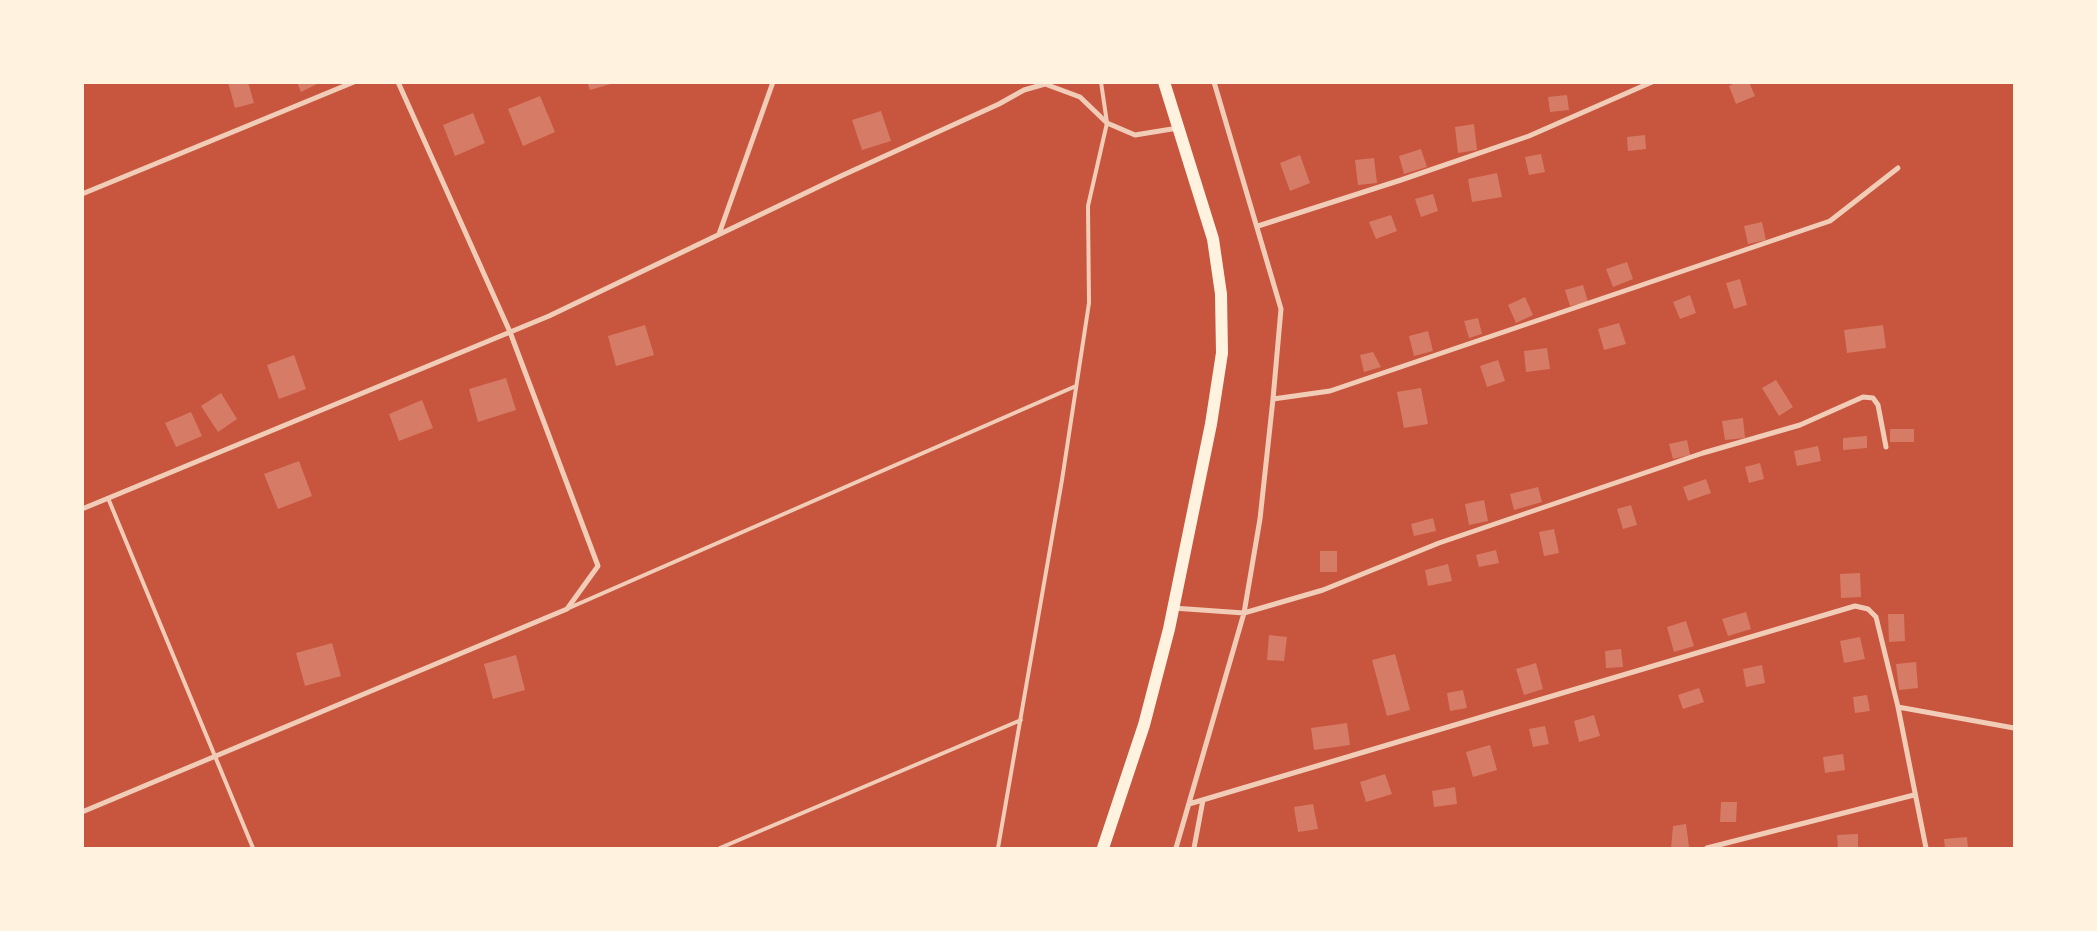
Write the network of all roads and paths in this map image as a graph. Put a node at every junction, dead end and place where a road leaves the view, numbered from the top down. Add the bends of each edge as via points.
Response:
1 (354, 82) edge
2 (398, 82) edge
3 (773, 82) edge
4 (1101, 82) edge
5 (1164, 82) edge
6 (1214, 82) edge
7 (1652, 82) edge
8 (1107, 123) junction
9 (1179, 128) junction
10 (1898, 168) dead end
11 (82, 194) edge
12 (1258, 226) junction
13 (720, 234) junction
14 (510, 332) junction
15 (1076, 386) junction
16 (1274, 399) junction
17 (1886, 447) dead end
18 (108, 498) junction
19 (82, 509) edge
20 (566, 608) junction
21 (1173, 608) junction
22 (1244, 614) junction
23 (1898, 707) junction
24 (1021, 720) junction
25 (2014, 728) edge
26 (216, 757) junction
27 (1914, 795) junction
28 (1203, 800) junction
29 (1189, 804) junction
30 (82, 812) edge
31 (254, 848) edge
32 (720, 848) edge
33 (998, 848) edge
34 (1102, 848) edge
35 (1176, 848) edge
36 (1194, 848) edge
37 (1708, 848) edge
38 (1926, 848) edge

1 - 11 street
2 - 14 street
3 - 13 street
4 - 8 lane
5 - 9 main road
6 - 12 street
7 - 12 street via 1529,136
8 - 9 street via 1135,135
8 - 13 street via 1080,97 1045,84 1024,90
8 - 15 lane via 1088,206 1089,303
9 - 21 main road via 1213,239 1223,323 1222,353 1211,424
10 - 16 street via 1830,221 1330,391
12 - 16 street via 1281,309
13 - 14 street
14 - 18 street
14 - 20 street via 598,566
15 - 20 lane
15 - 24 lane
16 - 22 street via 1260,519
17 - 22 street via 1878,405 1873,398 1864,397 1800,425 1602,487 1439,543 1323,590
18 - 19 street
18 - 26 lane
20 - 26 street
21 - 22 street
21 - 34 main road via 1144,725
22 - 29 street
23 - 25 street
23 - 27 street
23 - 28 street via 1876,617 1868,609 1855,606
24 - 32 lane
24 - 33 lane
26 - 30 street
26 - 31 lane
27 - 37 street
27 - 38 street
28 - 29 street
28 - 36 street
29 - 35 street

